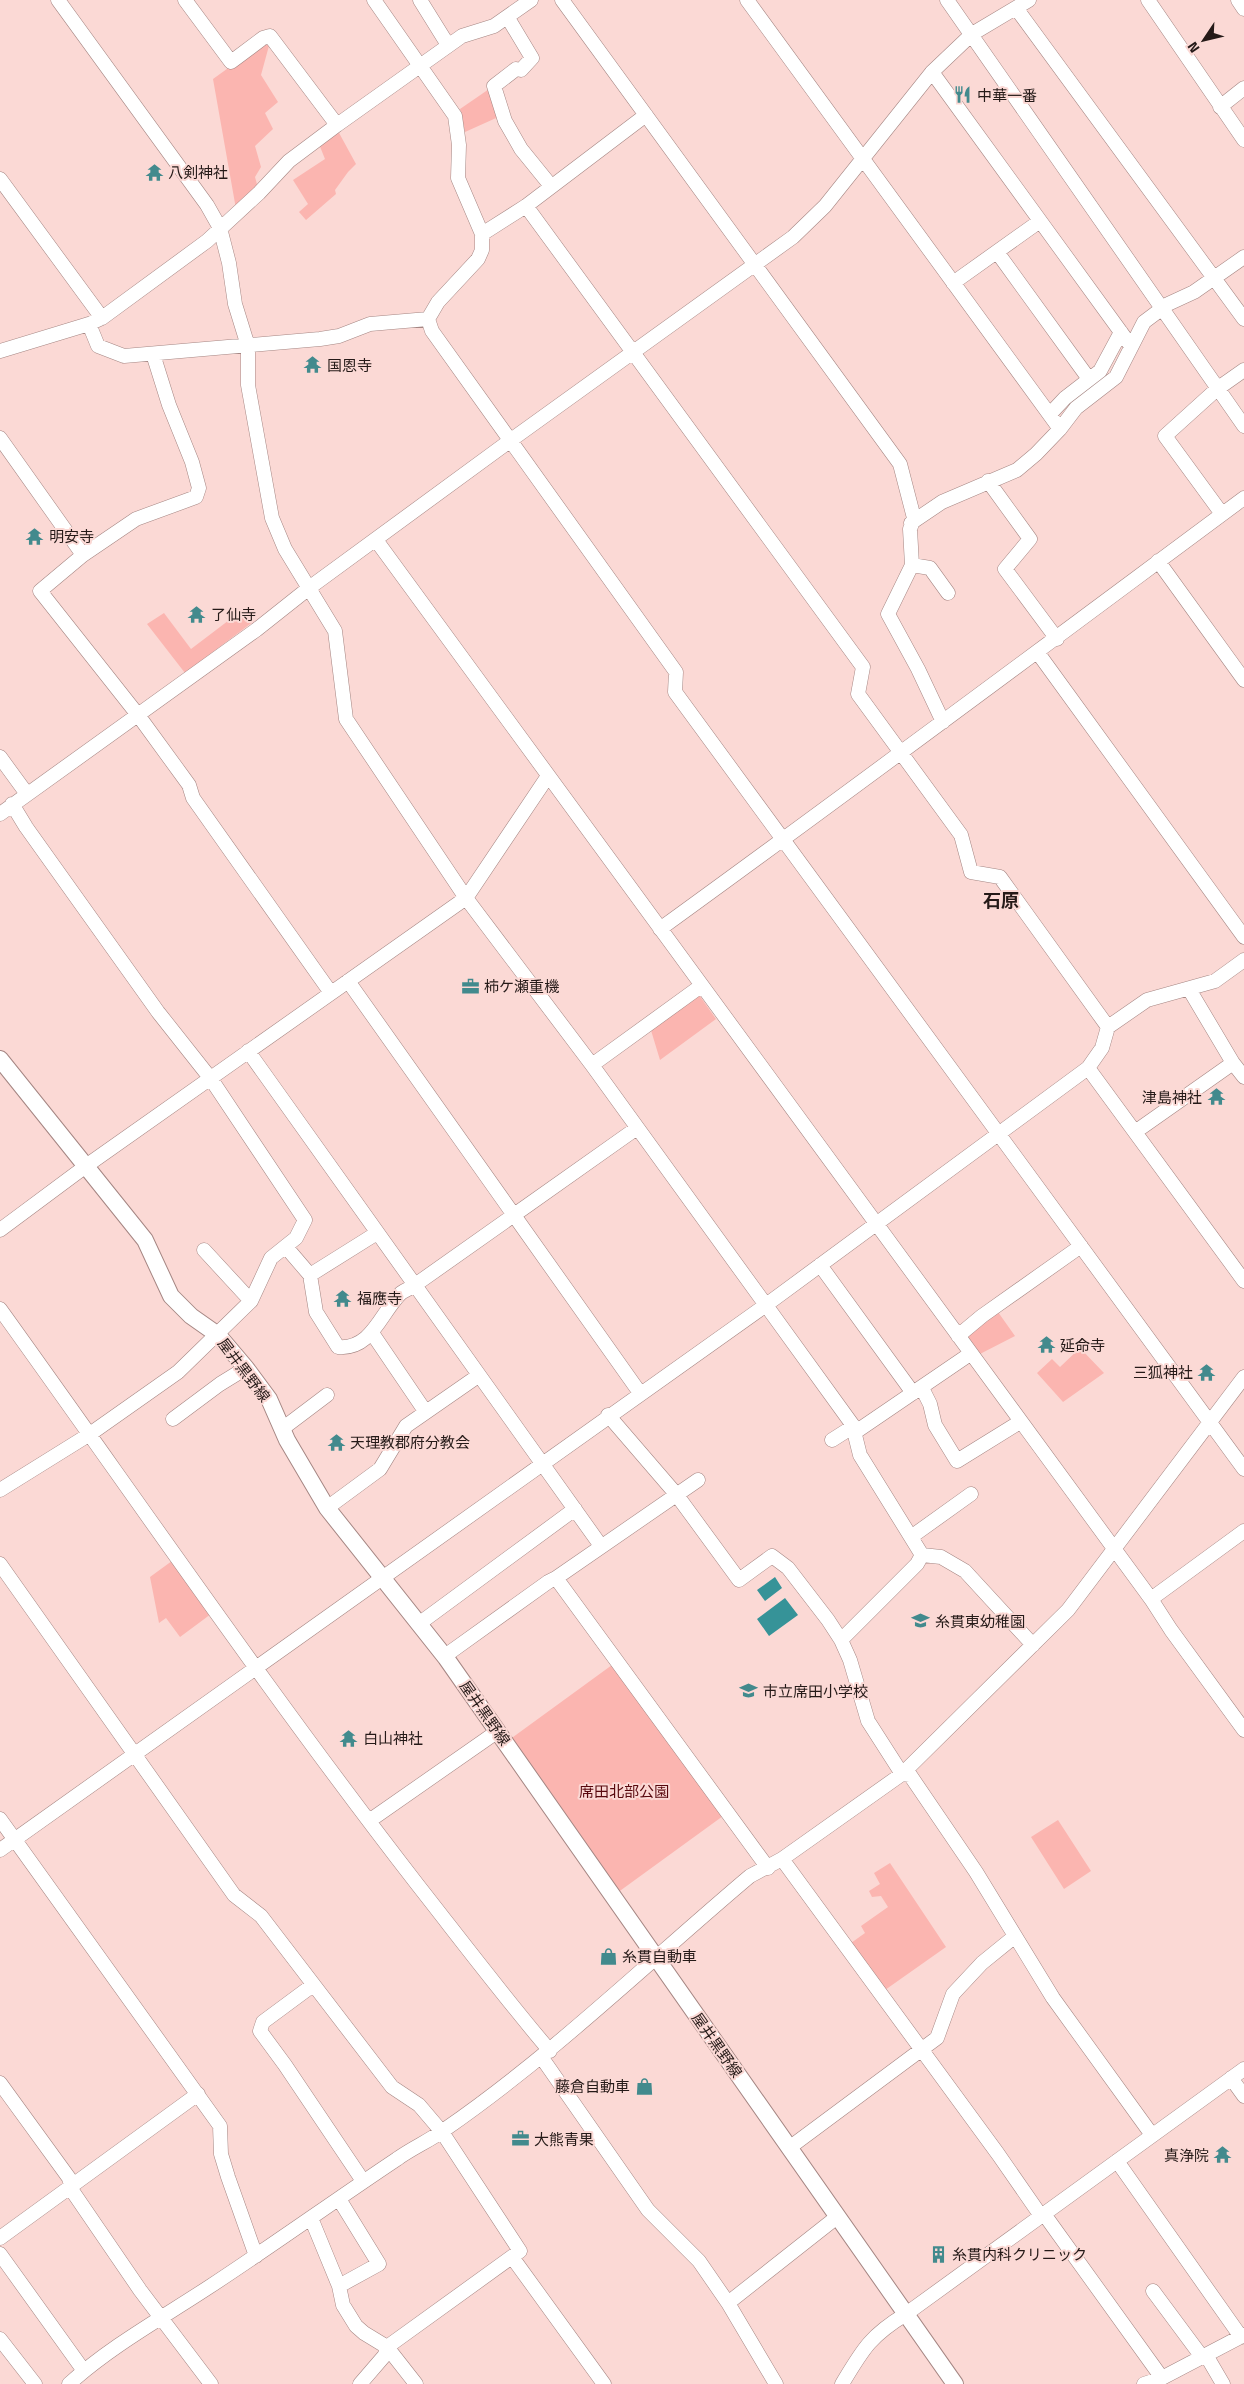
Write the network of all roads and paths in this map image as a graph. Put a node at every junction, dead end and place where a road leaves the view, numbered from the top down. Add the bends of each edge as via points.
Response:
1 (58, 0) edge
2 (185, 0) edge
3 (374, 0) edge
4 (420, 0) edge
5 (531, 0) edge
6 (562, 0) edge
7 (747, 0) edge
8 (947, 0) edge
9 (1029, 0) edge
10 (1148, 0) edge
11 (1238, 0) edge
12 (1016, 8) junction
13 (1244, 9) edge
14 (508, 18) junction
15 (972, 34) junction
16 (448, 45) junction
17 (420, 64) junction
18 (932, 72) junction
19 (1244, 88) edge
20 (1220, 107) junction
21 (646, 115) junction
22 (336, 125) junction
23 (1244, 140) edge
24 (863, 159) junction
25 (0, 179) edge
26 (551, 186) junction
27 (526, 206) junction
28 (1040, 221) junction
29 (220, 228) junction
30 (482, 234) junction
31 (997, 252) junction
32 (1244, 258) edge
33 (756, 265) junction
34 (1214, 278) junction
35 (953, 283) junction
36 (1161, 309) junction
37 (428, 319) junction
38 (1244, 319) edge
39 (96, 321) junction
40 (1121, 332) junction
41 (248, 346) junction
42 (1131, 346) junction
43 (0, 351) edge
44 (634, 353) junction
45 (153, 354) junction
46 (1244, 370) edge
47 (1089, 379) junction
48 (1218, 389) junction
49 (1050, 414) junction
50 (1244, 426) edge
51 (1060, 429) junction
52 (0, 438) edge
53 (511, 440) junction
54 (988, 481) junction
55 (1244, 498) edge
56 (1222, 514) junction
57 (911, 523) junction
58 (376, 540) junction
59 (84, 554) junction
60 (1158, 561) junction
61 (912, 565) junction
62 (309, 588) junction
63 (948, 593) dead end
64 (1057, 639) junction
65 (1038, 653) junction
66 (1244, 680) edge
67 (138, 715) junction
68 (943, 722) junction
69 (901, 753) junction
70 (0, 757) edge
71 (548, 776) junction
72 (27, 794) junction
73 (12, 804) junction
74 (0, 814) edge
75 (784, 839) junction
76 (466, 898) junction
77 (660, 929) junction
78 (1244, 937) edge
79 (1244, 960) edge
80 (348, 981) junction
81 (700, 986) junction
82 (1189, 989) junction
83 (332, 993) junction
84 (1108, 1026) junction
85 (248, 1051) junction
86 (0, 1059) edge
87 (592, 1065) junction
88 (1088, 1068) junction
89 (1241, 1071) edge
90 (211, 1079) junction
91 (637, 1128) junction
92 (1135, 1132) junction
93 (998, 1134) junction
94 (86, 1166) junction
95 (515, 1214) junction
96 (875, 1224) junction
97 (0, 1230) edge
98 (377, 1233) junction
99 (1081, 1246) junction
100 (286, 1247) junction
101 (204, 1250) dead end
102 (820, 1265) junction
103 (310, 1275) junction
104 (1244, 1281) edge
105 (415, 1286) junction
106 (251, 1301) junction
107 (766, 1305) junction
108 (0, 1309) edge
109 (372, 1333) junction
110 (218, 1335) junction
111 (958, 1336) junction
112 (970, 1354) junction
113 (246, 1368) junction
114 (478, 1376) junction
115 (1244, 1377) edge
116 (917, 1390) junction
117 (640, 1393) junction
118 (327, 1395) dead end
119 (425, 1411) junction
120 (608, 1415) junction
121 (173, 1419) dead end
122 (1020, 1422) junction
123 (1210, 1422) junction
124 (855, 1428) junction
125 (282, 1429) junction
126 (90, 1434) junction
127 (832, 1440) dead end
128 (542, 1464) junction
129 (1244, 1469) edge
130 (698, 1480) dead end
131 (0, 1490) edge
132 (676, 1494) junction
133 (971, 1494) dead end
134 (327, 1508) junction
135 (575, 1509) junction
136 (1244, 1531) edge
137 (911, 1537) junction
138 (601, 1546) junction
139 (1114, 1550) junction
140 (922, 1555) junction
141 (0, 1564) edge
142 (382, 1577) junction
143 (556, 1578) junction
144 (1151, 1599) junction
145 (420, 1623) junction
146 (841, 1640) junction
147 (1033, 1645) junction
148 (446, 1658) junction
149 (255, 1667) junction
150 (1244, 1730) edge
151 (498, 1731) junction
152 (134, 1754) junction
153 (902, 1774) junction
154 (0, 1819) edge
155 (369, 1821) junction
156 (15, 1839) junction
157 (0, 1850) edge
158 (782, 1859) junction
159 (768, 1868) junction
160 (1014, 1936) junction
161 (657, 1959) junction
162 (313, 1984) junction
163 (921, 2050) junction
164 (546, 2054) junction
165 (1244, 2069) edge
166 (1231, 2078) junction
167 (0, 2083) edge
168 (198, 2094) junction
169 (1244, 2096) edge
170 (442, 2132) junction
171 (1152, 2135) junction
172 (790, 2148) junction
173 (1117, 2161) junction
174 (363, 2181) junction
175 (72, 2186) junction
176 (339, 2199) junction
177 (1042, 2215) junction
178 (837, 2217) junction
179 (310, 2218) junction
180 (0, 2238) edge
181 (0, 2254) edge
182 (256, 2256) junction
183 (512, 2257) junction
184 (339, 2286) junction
185 (1153, 2291) dead end
186 (728, 2303) junction
187 (906, 2314) junction
188 (162, 2318) junction
189 (1243, 2336) edge
190 (0, 2339) edge
191 (387, 2347) junction
192 (1204, 2356) junction
193 (84, 2371) junction
194 (1162, 2378) junction
195 (34, 2384) edge
196 (69, 2384) edge
197 (211, 2384) edge
198 (360, 2384) edge
199 (416, 2384) edge
200 (604, 2384) edge
201 (776, 2384) edge
202 (842, 2384) edge
203 (954, 2384) edge
204 (1144, 2384) edge
205 (1223, 2384) edge

1 - 29 street via 207,205
2 - 22 street via 231,62 270,36
3 - 17 street
4 - 16 street
5 - 14 street
6 - 21 street
7 - 24 street
8 - 15 street
9 - 12 street
10 - 20 street
11 - 13 street
12 - 15 street
12 - 34 street
14 - 16 street
14 - 26 street via 532,58 521,70 516,69 494,86 506,121 521,148
15 - 18 street
15 - 36 street
16 - 17 street
17 - 22 street
17 - 30 street via 455,116 459,145 458,178
18 - 24 street
18 - 28 street
19 - 20 street
20 - 23 street
21 - 26 street
21 - 33 street
22 - 29 street via 289,161 259,194
24 - 33 street via 812,219
24 - 35 street
25 - 39 street
26 - 27 street
27 - 30 street
27 - 44 street
28 - 31 street
28 - 40 street
29 - 39 street via 207,241
29 - 41 street via 235,304
30 - 37 street via 482,250 478,259 438,302
31 - 35 street
31 - 47 street
32 - 34 street
33 - 44 street
33 - 57 street via 900,464 914,518
34 - 36 street
34 - 38 street
35 - 49 street
36 - 42 street via 1144,322
36 - 48 street
37 - 41 street via 370,324 339,336 320,339
37 - 53 street via 432,331
39 - 43 street
39 - 45 street via 94,340 98,346 124,356
40 - 42 street
40 - 47 street via 1100,371
41 - 45 street
41 - 62 street via 248,385 270,512 285,549
42 - 51 street via 1116,377 1076,408
44 - 53 street
44 - 69 street via 863,668 858,694
45 - 59 street via 199,488 196,497 136,519
46 - 48 street
47 - 49 street
48 - 50 street
48 - 56 street via 1165,436
49 - 51 street
51 - 54 street via 1017,470
52 - 59 street
53 - 58 street
53 - 75 street via 676,672 675,692
54 - 57 street via 942,502
54 - 64 street via 1030,539 1005,569
55 - 56 street
56 - 60 street
57 - 61 street
58 - 62 street
58 - 71 street
59 - 67 street via 40,591
60 - 64 street
60 - 66 street
61 - 63 street via 930,568
61 - 68 street via 888,614
62 - 67 street
62 - 76 street via 335,631 346,719
64 - 65 street
65 - 68 street
65 - 78 street
67 - 72 street
67 - 83 street
68 - 69 street
69 - 75 street
69 - 84 street via 961,834 971,872 1000,877
70 - 72 street
71 - 76 street
71 - 77 street
72 - 73 street
73 - 74 street
73 - 90 street via 158,1012
75 - 77 street
75 - 93 street
76 - 80 street
76 - 87 street
77 - 81 street
79 - 82 street via 1215,981
80 - 83 street
80 - 95 street
81 - 87 street
81 - 96 street
82 - 84 street via 1147,1000
82 - 89 street
83 - 85 street
84 - 88 street via 1102,1048
85 - 90 street
85 - 98 street
86 - 94 main road, 屋井黒野線
87 - 91 street
88 - 92 street
88 - 93 street
89 - 92 street
90 - 94 street
90 - 100 street via 305,1220 296,1238
91 - 95 street
91 - 107 street
92 - 104 street
93 - 96 street
93 - 99 street
94 - 97 street
94 - 110 main road, 屋井黒野線 via 145,1240 171,1296 191,1316
95 - 105 street
95 - 117 street
96 - 102 street
96 - 111 street
98 - 103 street
98 - 105 street
99 - 111 street
99 - 123 street
100 - 103 street
100 - 106 street via 271,1258
101 - 106 street via 219,1275
102 - 107 street
102 - 116 street
103 - 109 street via 316,1312 338,1348 348,1348
105 - 109 street via 401,1293
105 - 114 street
106 - 110 street
107 - 117 street
107 - 124 street
108 - 126 street
109 - 119 street
110 - 113 main road, 屋井黒野線
110 - 126 street via 178,1372
111 - 112 street
112 - 116 street
112 - 122 street
113 - 121 street
113 - 125 main road, 屋井黒野線 via 269,1399
114 - 119 street
114 - 128 street
115 - 123 street
116 - 122 street via 930,1404 936,1425 957,1461
116 - 124 street
117 - 120 street
118 - 125 street
119 - 134 street via 406,1426 380,1469
120 - 128 street
120 - 132 street
122 - 139 street
123 - 129 street
123 - 139 street
124 - 127 street
124 - 137 street via 860,1455
125 - 134 main road, 屋井黒野線
126 - 131 street
126 - 149 street
128 - 135 street
128 - 142 street
130 - 132 street
132 - 138 street
132 - 146 street via 739,1580 772,1556 788,1568
133 - 137 street
134 - 142 main road, 屋井黒野線
135 - 138 street
135 - 145 street
136 - 144 street
137 - 140 street
138 - 143 street
139 - 144 street
139 - 147 street via 1068,1610
140 - 146 street via 917,1564
140 - 147 street via 942,1558 965,1571
141 - 152 street
142 - 145 main road, 屋井黒野線
142 - 149 street
143 - 148 street
143 - 159 street
144 - 150 street
145 - 148 main road, 屋井黒野線
146 - 153 street via 868,1721
147 - 153 street
148 - 151 main road, 屋井黒野線
149 - 152 street
149 - 155 street
151 - 155 street
151 - 161 main road, 屋井黒野線
152 - 156 street
152 - 162 street via 234,1895 262,1916
153 - 158 street
153 - 160 street via 910,1775 976,1872
154 - 156 street
155 - 164 street
156 - 157 street
156 - 168 street
158 - 159 street
158 - 163 street
159 - 161 street via 750,1876
160 - 163 street via 953,1994 937,2038
160 - 171 street via 1053,1998
161 - 164 street
161 - 172 main road, 屋井黒野線
162 - 170 street via 392,2087 419,2105
162 - 174 street via 263,2022 260,2031 286,2064
163 - 172 street
163 - 177 street
164 - 170 street
164 - 186 street via 648,2210 699,2261
165 - 166 street
166 - 169 street
166 - 171 street
167 - 175 street
168 - 175 street
168 - 182 street via 220,2126 228,2177
170 - 174 street
170 - 183 street via 520,2251
171 - 173 street
172 - 178 main road, 屋井黒野線
173 - 177 street
173 - 189 street
174 - 176 street
175 - 180 street
175 - 188 street
176 - 179 street
176 - 184 street via 379,2264
177 - 187 street
177 - 194 street
178 - 186 street
178 - 187 main road, 屋井黒野線
179 - 182 street
179 - 184 street
181 - 193 street
182 - 188 street
183 - 191 street
183 - 200 street
184 - 191 street via 343,2306 356,2326
185 - 192 street
186 - 201 street
187 - 202 street via 865,2346
187 - 203 main road, 屋井黒野線
188 - 193 street
188 - 197 street
189 - 192 street
190 - 195 street
191 - 198 street via 385,2355
191 - 199 street
192 - 194 street
192 - 205 street
193 - 196 street
194 - 204 street

